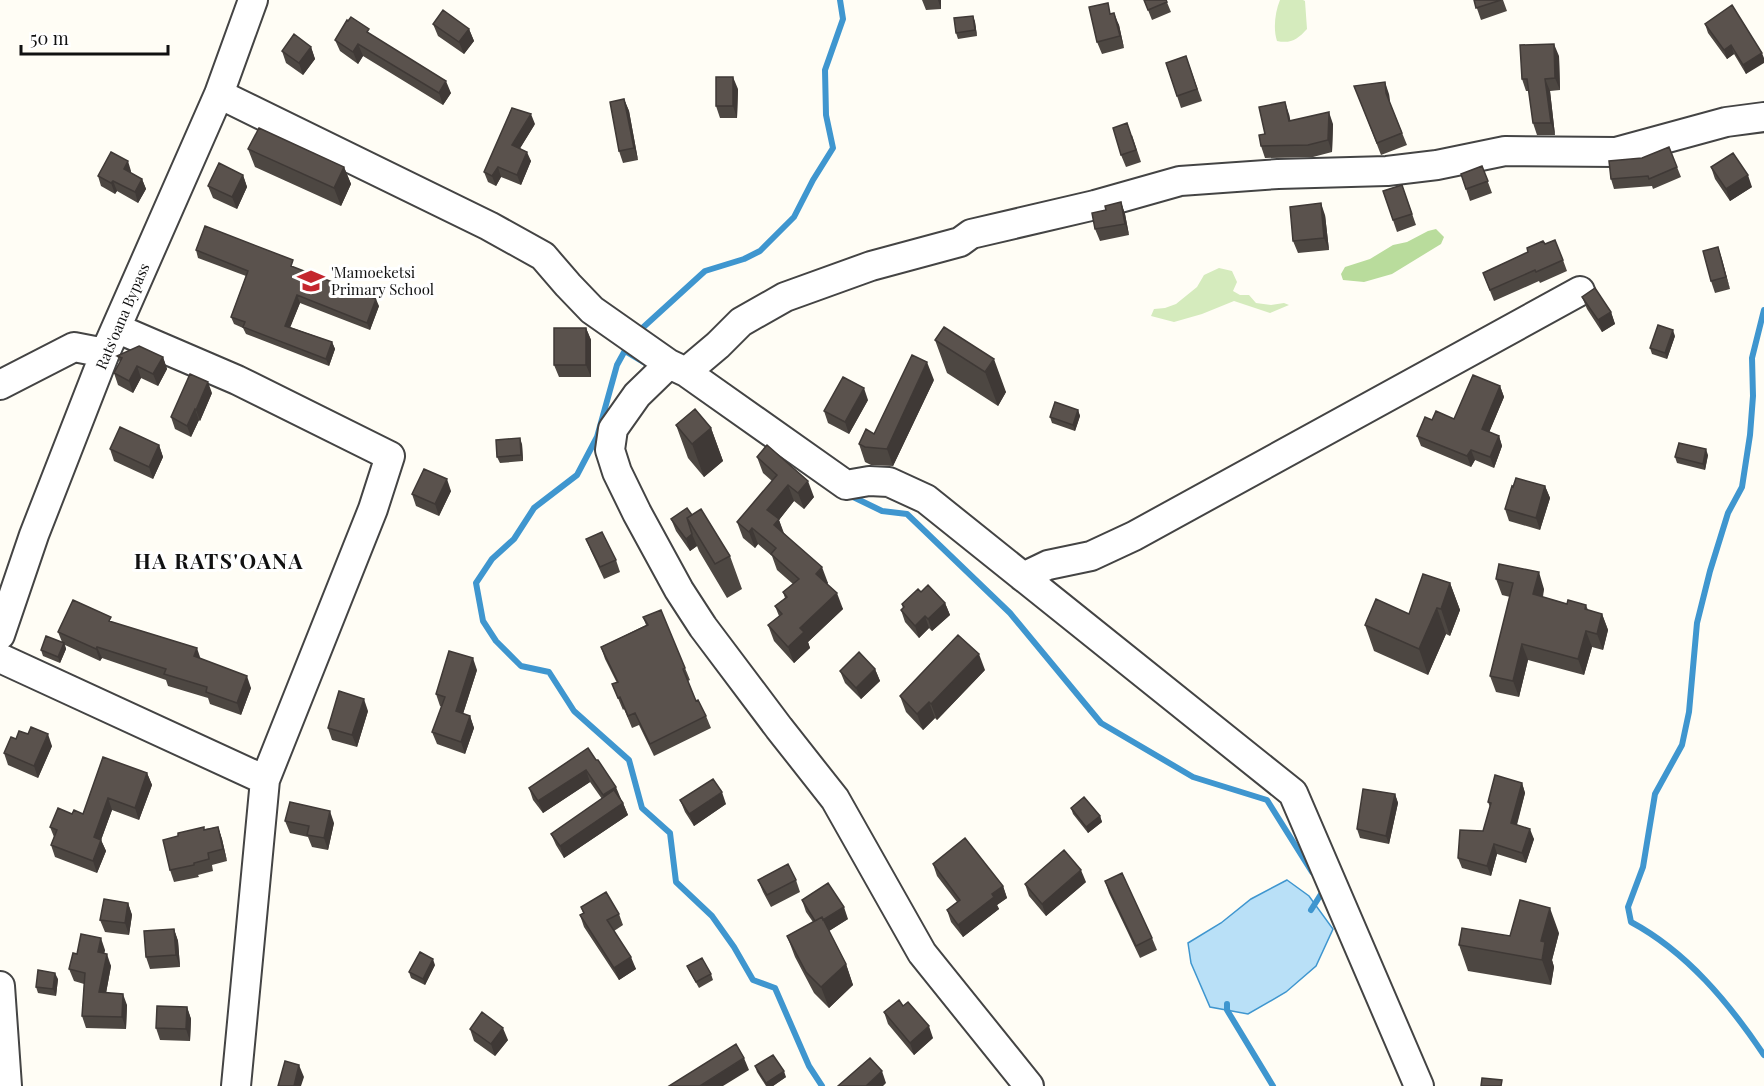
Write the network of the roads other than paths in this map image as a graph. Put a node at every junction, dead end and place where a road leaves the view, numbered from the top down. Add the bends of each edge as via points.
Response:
1 (253, 0) edge
2 (219, 94) junction
3 (1764, 117) edge
4 (1580, 291) dead end
5 (111, 341) junction
6 (677, 368) junction
7 (0, 385) edge
8 (1023, 577) junction
9 (0, 635) edge
10 (0, 658) edge
11 (265, 780) junction
12 (0, 987) edge
13 (7, 1086) edge
14 (236, 1086) edge
15 (1029, 1086) edge
16 (1419, 1086) edge

1 - 2 street, Rats'oana Bypass
2 - 5 street, Rats'oana Bypass
2 - 6 street via 489,225 543,256 592,310
3 - 6 street via 1726,122 1616,152 1505,151 1387,171 1180,181 1095,206 971,234 960,242 871,266 786,297 741,322 718,345
4 - 8 street via 1134,536 1091,556 1048,565
5 - 7 street via 74,346
5 - 9 street, Rats'oana Bypass via 34,535
5 - 11 street via 237,380 390,456 373,509
6 - 8 street via 846,485 889,482 926,500
6 - 15 street via 637,395 613,429 610,450 637,513 703,627 835,798 922,953
8 - 16 street via 1293,793
10 - 11 street
11 - 14 street
12 - 13 street

